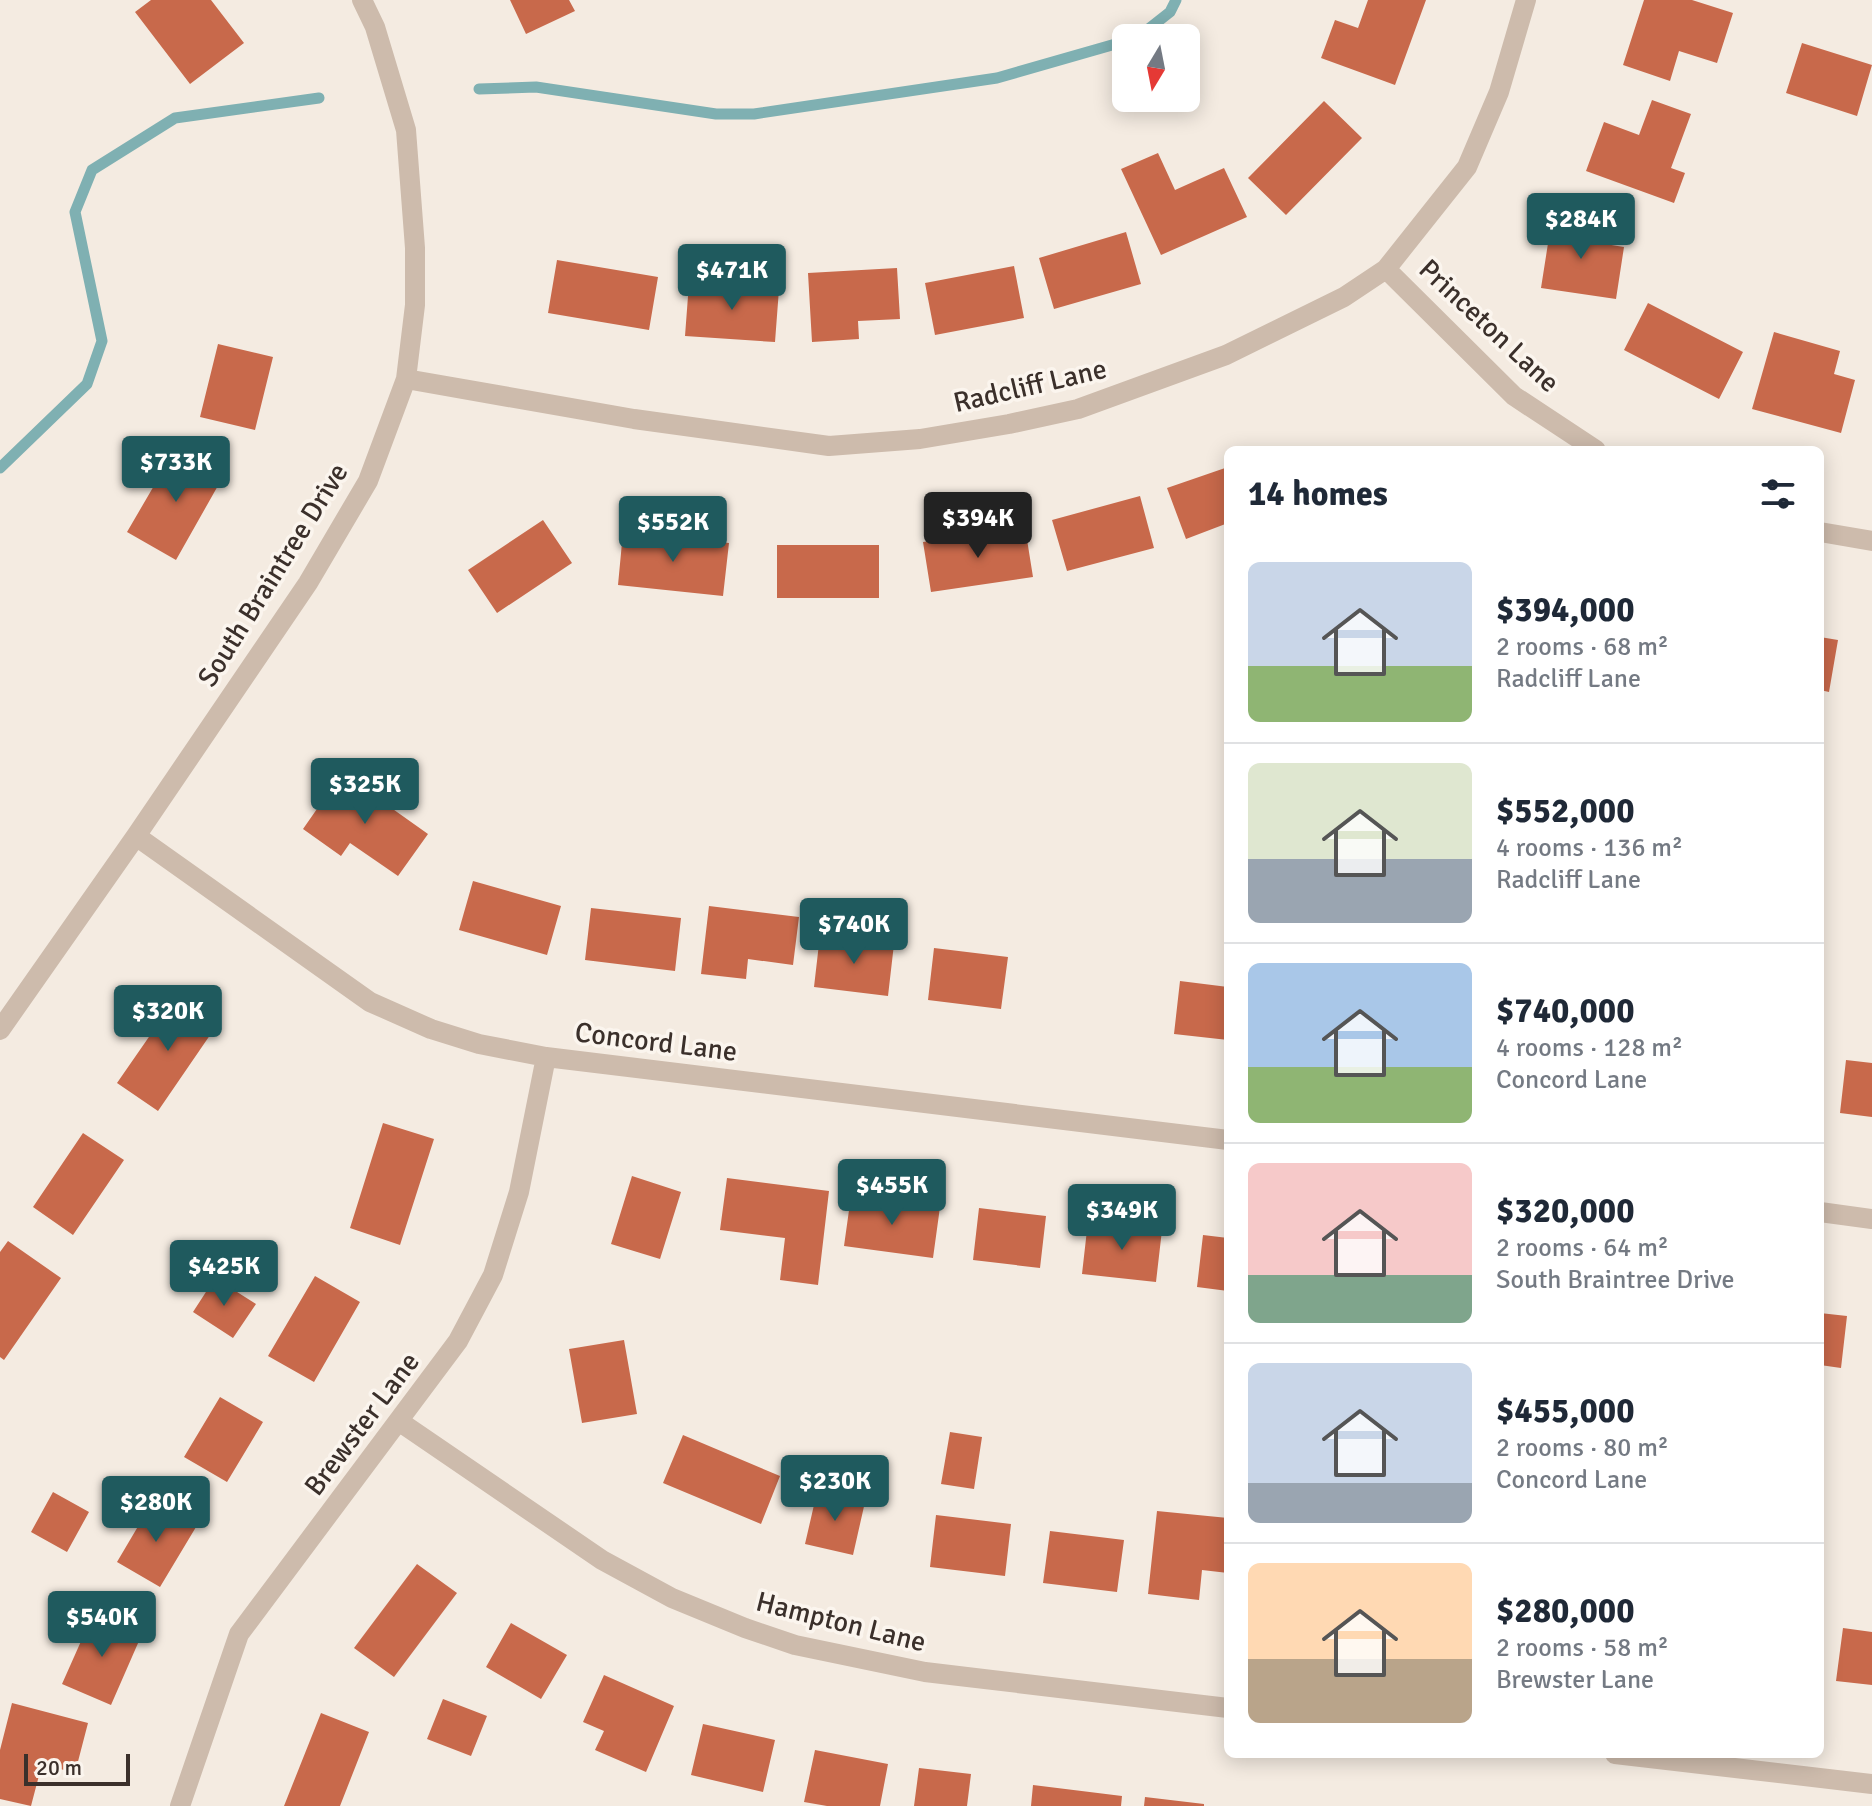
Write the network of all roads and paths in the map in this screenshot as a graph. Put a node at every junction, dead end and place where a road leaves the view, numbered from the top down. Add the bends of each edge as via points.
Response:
1 (362, 0) edge
2 (1526, 0) edge
3 (1386, 269) junction
4 (406, 379) junction
5 (1590, 446) edge
6 (1824, 533) edge
7 (1872, 541) edge
8 (136, 836) junction
9 (0, 1030) edge
10 (546, 1057) junction
11 (1224, 1140) edge
12 (1824, 1213) edge
13 (1872, 1219) edge
14 (400, 1422) junction
15 (1224, 1708) edge
16 (1649, 1758) edge
17 (1872, 1784) edge
18 (180, 1806) edge

1 - 4 street, South Braintree Drive via 406,130 415,305
2 - 3 street, Radcliff Lane via 1499,92 1467,167
3 - 4 street, Radcliff Lane via 1344,297 1196,366 1078,409 920,439 829,446
3 - 5 street, Princeton Lane via 1514,396
4 - 8 street, South Braintree Drive via 368,481 308,583
6 - 7 street
8 - 9 street, South Braintree Drive
8 - 10 street, Concord Lane via 370,1002 431,1029
10 - 11 street, Concord Lane
10 - 14 street, Brewster Lane via 519,1192 493,1275 458,1341
12 - 13 street
14 - 15 street, Hampton Lane via 602,1560 672,1598 745,1628 795,1645 925,1672
14 - 18 street, Brewster Lane via 239,1634
16 - 17 street

